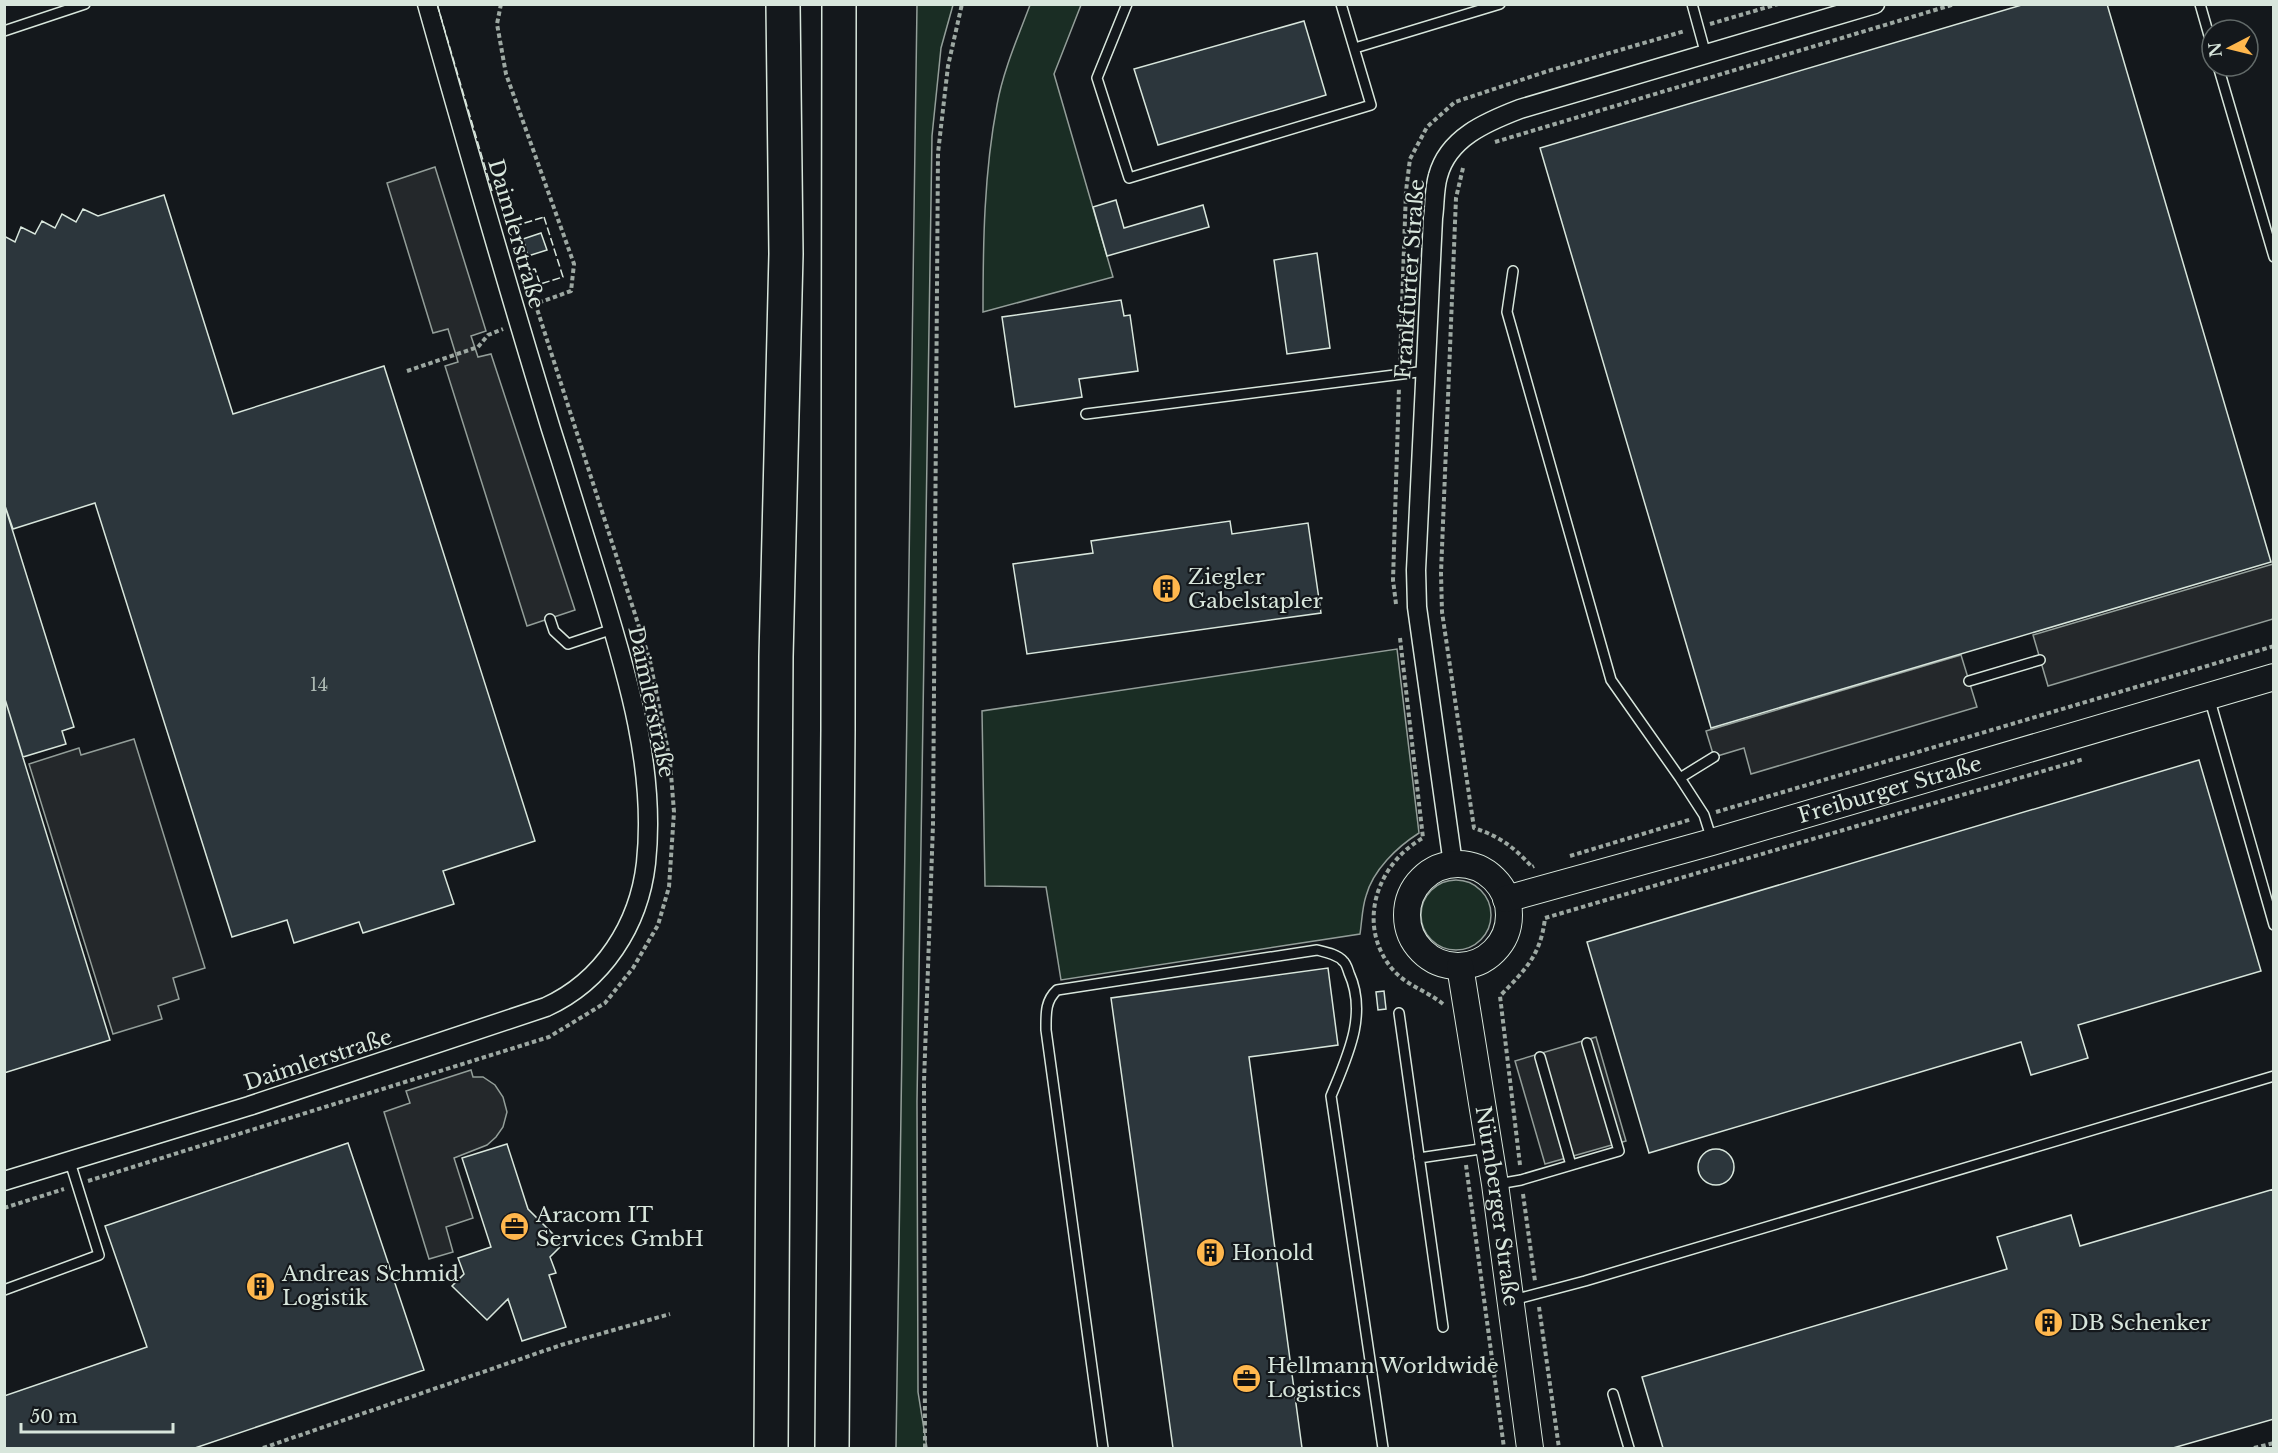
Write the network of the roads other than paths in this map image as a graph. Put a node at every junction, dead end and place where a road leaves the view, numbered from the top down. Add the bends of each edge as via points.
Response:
1 (85, 4) edge
2 (427, 4) edge
3 (783, 4) edge
4 (839, 4) edge
5 (1127, 4) edge
6 (1341, 4) edge
7 (1500, 4) edge
8 (1692, 4) edge
9 (1875, 4) edge
10 (4, 31) edge
11 (1355, 48) junction
12 (1706, 55) junction
13 (2222, 78) edge
14 (2274, 258) edge
15 (1513, 271) dead end
16 (1426, 370) junction
17 (1086, 414) dead end
18 (550, 619) dead end
19 (613, 629) junction
20 (2040, 660) dead end
21 (2274, 677) edge
22 (1969, 681) dead end
23 (2209, 696) junction
24 (1714, 757) dead end
25 (1680, 778) junction
26 (1713, 842) junction
27 (1453, 864) junction
28 (1506, 899) junction
29 (2274, 925) edge
30 (1460, 966) junction
31 (1399, 1013) dead end
32 (1587, 1043) dead end
33 (1540, 1057) dead end
34 (2274, 1076) edge
35 (1489, 1147) junction
36 (1419, 1158) junction
37 (70, 1162) junction
38 (1571, 1165) junction
39 (4, 1181) edge
40 (1495, 1184) junction
41 (4, 1290) edge
42 (1510, 1301) junction
43 (1443, 1327) dead end
44 (1613, 1394) dead end
45 (771, 1449) edge
46 (832, 1449) edge
47 (1103, 1449) edge
48 (1383, 1449) edge
49 (1530, 1449) edge
50 (1629, 1449) edge

1 - 10 lane
2 - 19 street, Daimlerstraße via 515,312
3 - 45 highway via 786,254 776,669
4 - 46 highway
5 - 11 lane via 1097,78 1129,178 1371,105
6 - 11 lane
7 - 11 lane
8 - 12 lane
9 - 12 street, Frankfurter Straße
12 - 16 street, Frankfurter Straße via 1493,119 1470,132 1450,151 1438,175 1433,218
13 - 14 lane
15 - 25 lane via 1507,312 1611,680
16 - 17 lane
16 - 27 street, Frankfurter Straße via 1417,607
18 - 19 lane via 554,631 568,644
19 - 37 street, Daimlerstraße via 641,743 648,799 646,867 630,923 586,983 567,997 503,1023
20 - 22 lane
21 - 23 street, Freiburger Straße
23 - 26 street, Freiburger Straße
23 - 29 lane
24 - 25 lane
25 - 26 lane via 1704,815
26 - 28 street, Freiburger Straße
27 - 28 street via 1482,870 1494,879
27 - 30 street via 1436,868 1422,878 1407,909 1408,927 1427,956 1443,964
28 - 30 street via 1509,923 1503,939 1478,962
30 - 35 street, Nürnberger Straße
31 - 36 lane
32 - 38 lane via 1619,1151
33 - 38 lane
34 - 42 lane
35 - 36 lane
35 - 40 street, Nürnberger Straße
36 - 43 lane
37 - 39 street, Daimlerstraße
37 - 41 lane via 99,1255
38 - 40 lane
40 - 42 street, Nürnberger Straße
42 - 49 street, Nürnberger Straße
44 - 50 lane
47 - 48 lane via 1046,1030 1050,997 1058,990 1317,950 1344,961 1353,982 1358,1012 1352,1044 1331,1096

